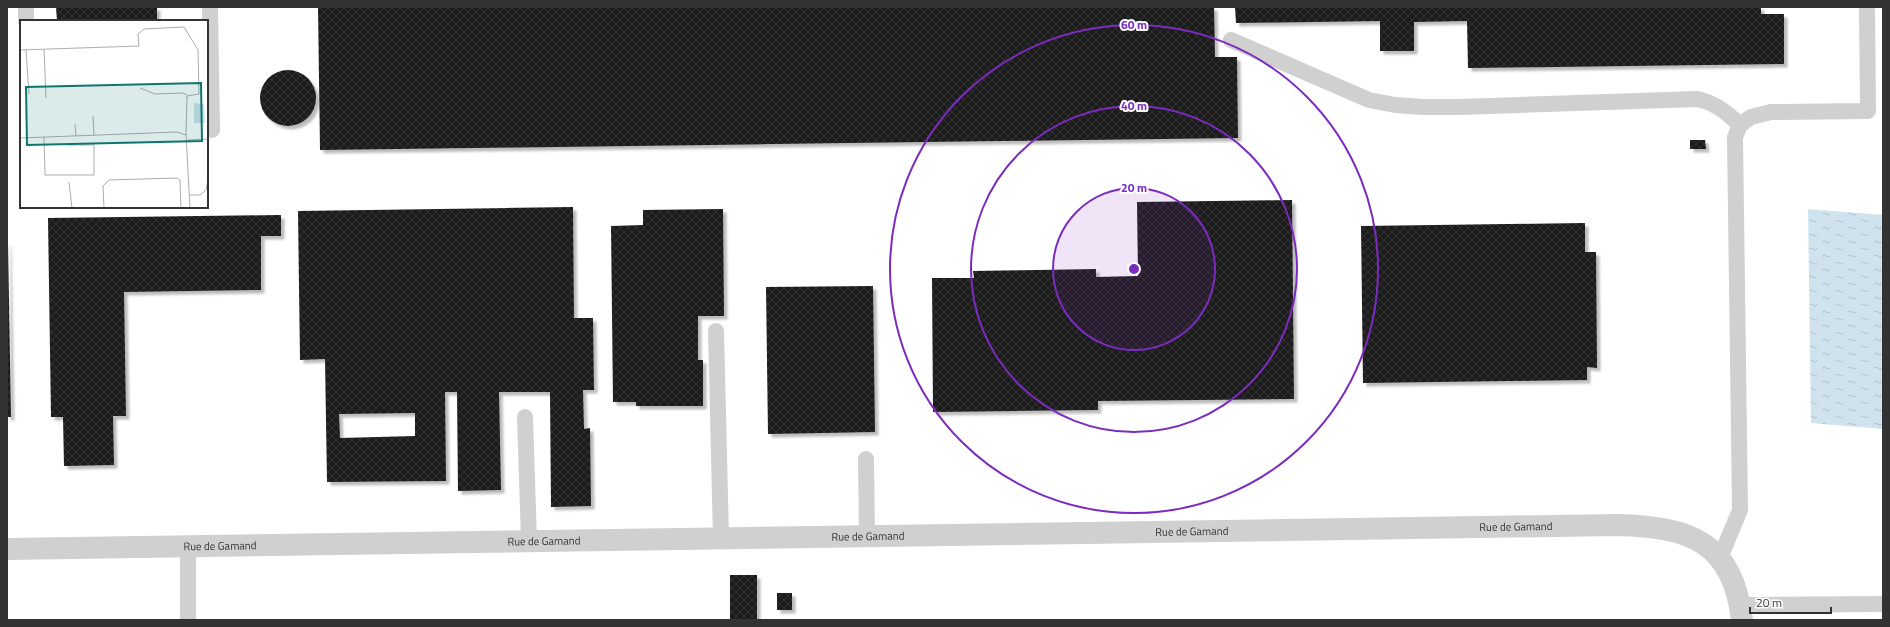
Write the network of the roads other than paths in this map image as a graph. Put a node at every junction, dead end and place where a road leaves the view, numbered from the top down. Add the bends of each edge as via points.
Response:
1 (26, 7) edge
2 (210, 7) edge
3 (1867, 7) edge
4 (26, 20) edge
5 (1231, 40) dead end
6 (1740, 126) junction
7 (212, 130) dead end
8 (716, 330) dead end
9 (525, 417) dead end
10 (866, 459) dead end
11 (867, 536) junction
12 (721, 538) junction
13 (529, 541) junction
14 (188, 546) junction
15 (7, 549) edge
16 (1720, 558) junction
17 (1883, 604) edge
18 (1741, 613) edge
19 (188, 620) edge

1 - 4 lane
2 - 7 lane
3 - 6 lane via 1868,112 1771,112 1751,117
5 - 6 lane via 1369,100 1395,106 1461,107 1697,99 1722,108
6 - 16 lane via 1735,137 1740,510
8 - 12 lane
9 - 13 lane
10 - 11 lane
11 - 12 street, Rue de Gamand
11 - 16 street, Rue de Gamand via 1617,525 1649,526 1678,533 1699,540
12 - 13 street, Rue de Gamand
13 - 14 street, Rue de Gamand
14 - 15 street, Rue de Gamand
14 - 19 lane
16 - 18 street, Rue de Gamand via 1731,577
17 - 18 lane

